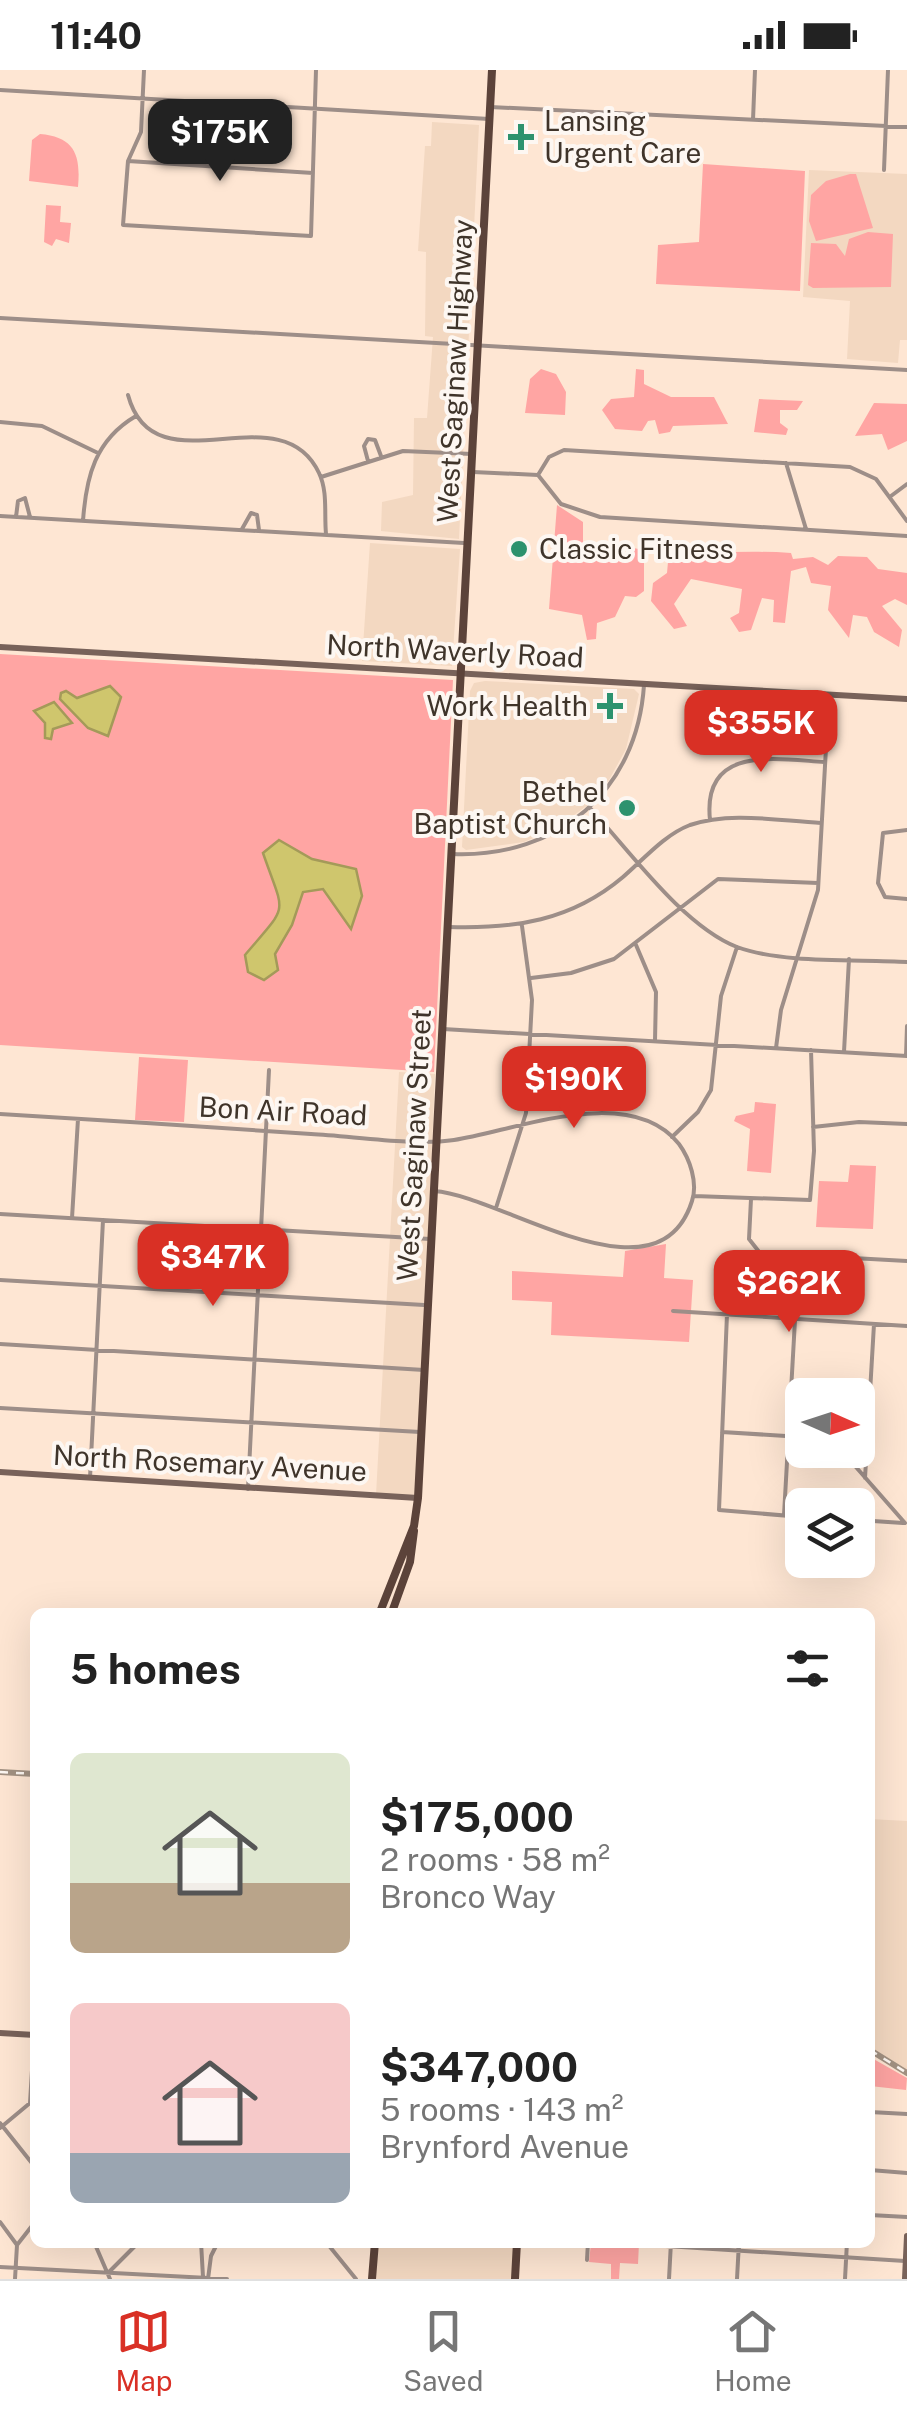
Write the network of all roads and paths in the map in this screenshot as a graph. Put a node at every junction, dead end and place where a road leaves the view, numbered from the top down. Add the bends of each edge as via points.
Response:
1 (144, 70) edge
2 (316, 70) edge
3 (492, 70) edge
4 (756, 70) edge
5 (888, 70) edge
6 (0, 90) edge
7 (143, 98) junction
8 (490, 106) junction
9 (314, 108) junction
10 (490, 118) junction
11 (753, 120) junction
12 (885, 126) junction
13 (907, 128) edge
14 (128, 161) junction
15 (884, 170) dead end
16 (314, 173) junction
17 (0, 318) edge
18 (478, 346) junction
19 (907, 370) edge
20 (128, 395) dead end
21 (136, 416) junction
22 (0, 422) edge
23 (98, 453) junction
24 (473, 454) junction
25 (381, 456) junction
26 (368, 461) junction
27 (786, 463) junction
28 (472, 472) junction
29 (538, 476) junction
30 (321, 478) junction
31 (907, 484) edge
32 (891, 496) junction
33 (0, 516) edge
34 (16, 517) junction
35 (30, 518) junction
36 (83, 521) junction
37 (907, 521) edge
38 (242, 529) junction
39 (806, 529) junction
40 (260, 531) junction
41 (326, 534) junction
42 (904, 535) edge
43 (469, 543) junction
44 (0, 647) edge
45 (462, 674) junction
46 (644, 685) junction
47 (830, 694) junction
48 (907, 699) edge
49 (825, 762) junction
50 (590, 808) junction
51 (710, 820) junction
52 (822, 823) junction
53 (907, 830) edge
54 (453, 854) junction
55 (640, 862) junction
56 (818, 883) junction
57 (907, 899) edge
58 (681, 906) junction
59 (449, 926) junction
60 (522, 926) junction
61 (636, 945) junction
62 (737, 947) junction
63 (798, 955) junction
64 (849, 959) junction
65 (907, 962) edge
66 (531, 978) junction
67 (907, 1026) edge
68 (443, 1029) junction
69 (530, 1034) junction
70 (655, 1041) junction
71 (715, 1044) junction
72 (776, 1048) junction
73 (811, 1050) junction
74 (844, 1052) junction
75 (906, 1056) edge
76 (269, 1070) dead end
77 (0, 1114) edge
78 (78, 1119) junction
79 (524, 1122) junction
80 (907, 1124) edge
81 (813, 1127) junction
82 (265, 1131) junction
83 (672, 1137) junction
84 (437, 1140) junction
85 (434, 1191) junction
86 (694, 1196) junction
87 (752, 1199) junction
88 (496, 1208) junction
89 (0, 1214) edge
90 (72, 1218) junction
91 (103, 1220) junction
92 (260, 1229) junction
93 (432, 1239) junction
94 (907, 1261) edge
95 (0, 1280) edge
96 (99, 1286) junction
97 (256, 1295) junction
98 (428, 1306) junction
99 (673, 1311) dead end
100 (727, 1314) junction
101 (795, 1318) junction
102 (874, 1324) junction
103 (907, 1326) edge
104 (0, 1344) edge
105 (96, 1350) junction
106 (253, 1359) junction
107 (424, 1370) junction
108 (792, 1378) edge
109 (0, 1408) edge
110 (92, 1414) junction
111 (250, 1424) junction
112 (421, 1432) junction
113 (722, 1432) junction
114 (785, 1436) edge
115 (787, 1468) edge
116 (857, 1468) edge
117 (0, 1472) edge
118 (90, 1478) junction
119 (866, 1478) junction
120 (248, 1489) junction
121 (418, 1498) junction
122 (784, 1516) joint
123 (875, 1521) edge
124 (906, 1523) edge
125 (414, 1526) junction
126 (382, 1608) edge
127 (393, 1608) edge
128 (0, 2033) edge
129 (30, 2035) edge
130 (30, 2105) edge
131 (875, 2112) edge
132 (907, 2114) edge
133 (1, 2126) edge
134 (30, 2161) edge
135 (875, 2170) edge
136 (907, 2172) edge
137 (875, 2214) edge
138 (907, 2217) edge
139 (0, 2222) edge
140 (30, 2228) edge
141 (907, 2236) edge
142 (17, 2245) junction
143 (97, 2248) edge
144 (134, 2248) edge
145 (204, 2248) edge
146 (213, 2248) edge
147 (331, 2248) edge
148 (375, 2248) edge
149 (517, 2248) edge
150 (588, 2248) edge
151 (671, 2248) edge
152 (704, 2248) edge
153 (738, 2248) edge
154 (847, 2248) edge
155 (738, 2251) junction
156 (207, 2256) junction
157 (846, 2258) junction
158 (587, 2260) dead end
159 (906, 2262) edge
160 (0, 2267) edge
161 (15, 2268) junction
162 (109, 2276) edge
163 (206, 2278) edge
164 (15, 2279) edge
165 (228, 2279) edge
166 (356, 2279) edge
167 (372, 2279) edge
168 (515, 2279) edge
169 (669, 2279) edge
170 (737, 2279) edge
171 (846, 2279) edge
172 (904, 2279) edge

1 - 7 street
2 - 9 street
3 - 8 main road, West Saginaw Highway
4 - 11 street
5 - 12 street
6 - 7 street
7 - 9 street
7 - 14 street via 141,132
8 - 10 main road, West Saginaw Highway
8 - 11 street
9 - 10 street
9 - 16 street
10 - 18 main road, West Saginaw Highway
11 - 12 street
12 - 13 street
12 - 15 street
14 - 16 street
14 - 16 street via 123,225 311,236
17 - 18 street
18 - 19 street
18 - 24 main road, West Saginaw Highway
20 - 21 street
21 - 23 street
21 - 30 street via 165,440 240,436 289,446 309,458
22 - 23 street via 42,426
23 - 36 street
24 - 25 street
24 - 28 main road, West Saginaw Highway
25 - 26 street
25 - 26 street via 368,439
26 - 30 street
27 - 29 street via 567,450 549,457
27 - 32 street via 859,470
27 - 39 street
28 - 29 street
28 - 43 main road, West Saginaw Highway
29 - 39 street via 561,504 600,518
30 - 41 street
31 - 32 street
32 - 37 street
33 - 34 street
34 - 35 street
34 - 35 street via 18,502 26,498
35 - 36 street
36 - 38 street
37 - 42 street
38 - 40 street
38 - 40 street via 251,513
39 - 42 street
40 - 41 street
41 - 43 street
43 - 45 main road, West Saginaw Highway
44 - 45 main road, North Waverly Road
45 - 46 main road, North Waverly Road
45 - 54 main road, West Saginaw Street
46 - 47 main road, North Waverly Road
46 - 50 street via 628,755
47 - 48 main road, North Waverly Road
47 - 49 street
49 - 51 street via 737,762 713,788
49 - 52 street
50 - 54 street via 528,846
50 - 55 street
51 - 52 street
51 - 55 street via 674,833
52 - 56 street
53 - 57 street via 883,832 878,883 882,894
54 - 59 main road, West Saginaw Street
55 - 58 street
55 - 60 street via 589,902
56 - 58 street via 718,878
56 - 63 street
58 - 61 street
58 - 62 street
59 - 60 street
59 - 68 main road, West Saginaw Street
60 - 66 street
61 - 66 street via 585,970
61 - 70 street via 656,992
62 - 63 street
62 - 71 street via 720,996
63 - 64 street
63 - 72 street
64 - 65 street
64 - 74 street
66 - 69 street
67 - 75 street
68 - 69 street
68 - 84 main road, West Saginaw Street
69 - 70 street
69 - 79 street
70 - 71 street
71 - 72 street
71 - 83 street via 711,1090
72 - 73 street
73 - 74 street
73 - 81 street
74 - 75 street
76 - 82 street
77 - 78 street, Bon Air Road
78 - 82 street, Bon Air Road
78 - 90 street
79 - 83 street, Bon Air Road via 566,1114 616,1117 648,1123
79 - 84 street, Bon Air Road
79 - 88 street
80 - 81 street
81 - 87 street via 810,1200
82 - 84 street, Bon Air Road
82 - 92 street
83 - 86 street via 691,1168
84 - 85 main road, West Saginaw Street
85 - 88 street
85 - 93 main road, West Saginaw Street
86 - 87 street
86 - 88 street via 668,1236 636,1248 574,1238
87 - 94 street via 749,1239 760,1253
89 - 90 street
90 - 91 street
91 - 92 street
91 - 96 street
92 - 93 street
92 - 97 street
93 - 98 main road, West Saginaw Street
95 - 96 street
96 - 97 street
96 - 105 street
97 - 98 street
97 - 106 street
98 - 107 main road, West Saginaw Street
99 - 100 street
100 - 101 street
100 - 113 street
101 - 102 street
101 - 108 street
102 - 103 street
102 - 119 street
104 - 105 street
105 - 106 street
105 - 110 street
106 - 107 street
106 - 111 street
107 - 112 main road, West Saginaw Street
109 - 110 street
110 - 111 street
110 - 118 street
111 - 112 street
111 - 120 street
112 - 121 main road, West Saginaw Street
113 - 114 street
113 - 122 street via 722,1512
115 - 122 street
116 - 119 street
117 - 118 main road, North Rosemary Avenue
118 - 120 main road, North Rosemary Avenue
119 - 124 street
120 - 121 main road, North Rosemary Avenue
121 - 125 main road, West Saginaw Street
123 - 124 street
125 - 126 main road, West Saginaw Street
125 - 127 main road
128 - 129 main road
130 - 133 street
131 - 132 street
133 - 134 street
135 - 136 street
137 - 138 street
139 - 142 street
140 - 142 street
141 - 159 main road
142 - 161 street
143 - 162 street
144 - 162 street
145 - 156 street
146 - 156 street
147 - 166 street
148 - 167 main road
149 - 168 main road
150 - 158 street
151 - 169 street
152 - 155 street
153 - 155 street
154 - 157 street
155 - 157 street
155 - 170 street
156 - 163 street
157 - 159 street
157 - 171 street
159 - 172 main road
160 - 161 street
161 - 162 street
161 - 164 street
162 - 163 street
163 - 165 street

